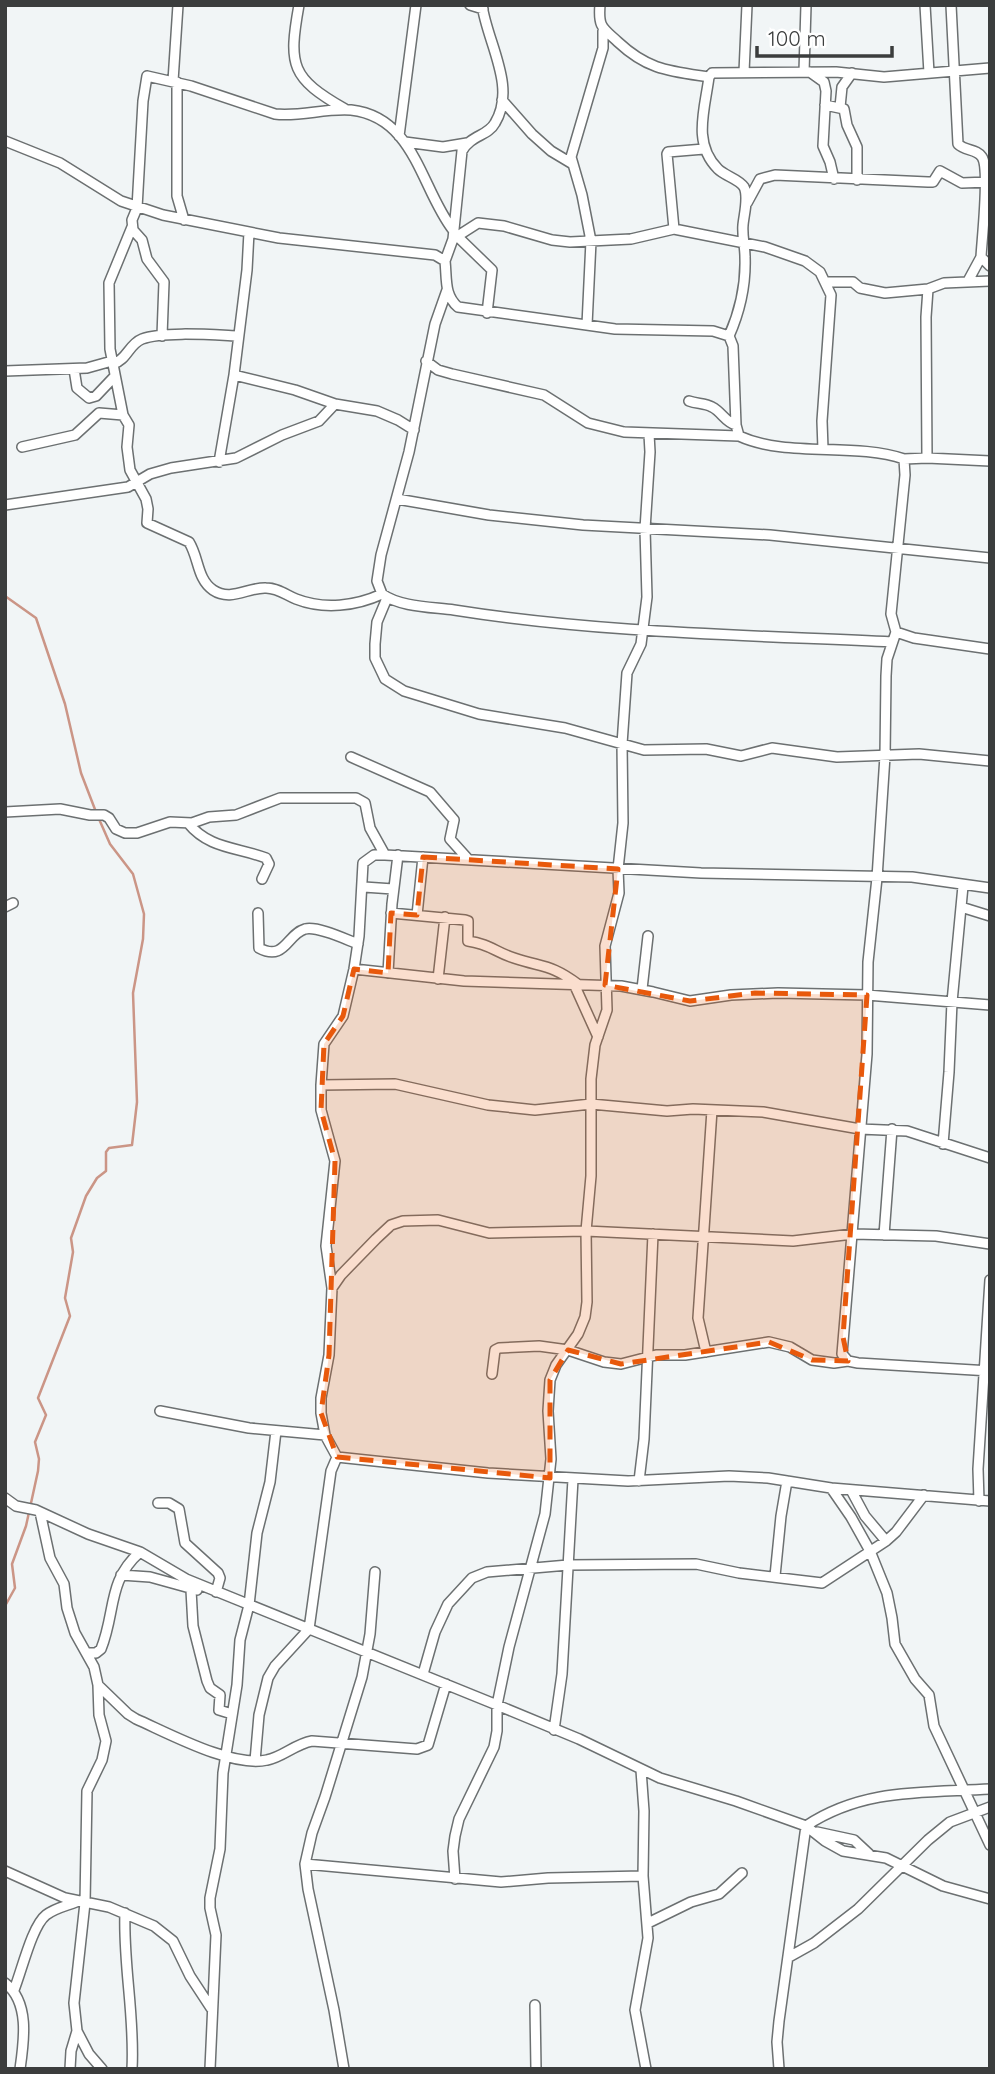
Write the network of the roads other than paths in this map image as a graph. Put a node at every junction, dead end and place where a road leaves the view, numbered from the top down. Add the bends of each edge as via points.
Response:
1 (178, 5) edge
2 (299, 5) edge
3 (416, 5) edge
4 (470, 5) edge
5 (600, 5) edge
6 (747, 5) edge
7 (806, 5) edge
8 (925, 5) edge
9 (951, 5) edge
10 (482, 7) edge
11 (603, 31) junction
12 (990, 68) edge
13 (744, 72) junction
14 (807, 72) junction
15 (954, 72) junction
16 (852, 73) junction
17 (929, 73) junction
18 (709, 76) junction
19 (175, 82) junction
20 (824, 82) junction
21 (502, 100) junction
22 (825, 105) junction
23 (840, 107) junction
24 (347, 110) junction
25 (402, 139) junction
26 (5, 141) edge
27 (467, 143) junction
28 (704, 149) junction
29 (572, 163) junction
30 (834, 179) junction
31 (857, 180) junction
32 (988, 182) edge
33 (987, 199) edge
34 (136, 208) junction
35 (744, 209) junction
36 (184, 220) junction
37 (132, 227) junction
38 (674, 229) junction
39 (249, 233) junction
40 (455, 235) junction
41 (591, 241) junction
42 (744, 243) junction
43 (981, 257) junction
44 (445, 261) junction
45 (990, 266) edge
46 (968, 281) junction
47 (990, 281) edge
48 (826, 282) junction
49 (928, 289) junction
50 (447, 290) junction
51 (487, 313) junction
52 (587, 325) junction
53 (238, 336) junction
54 (729, 336) junction
55 (162, 337) junction
56 (426, 361) junction
57 (113, 363) junction
58 (74, 369) junction
59 (5, 371) edge
60 (234, 375) junction
61 (115, 376) junction
62 (690, 401) dead end
63 (335, 404) junction
64 (123, 415) junction
65 (736, 425) junction
66 (414, 430) junction
67 (649, 434) junction
68 (739, 436) junction
69 (22, 447) dead end
70 (823, 449) junction
71 (927, 457) junction
72 (904, 459) junction
73 (219, 461) junction
74 (990, 461) edge
75 (136, 483) junction
76 (397, 499) junction
77 (5, 505) edge
78 (645, 529) junction
79 (896, 548) junction
80 (990, 558) edge
81 (384, 596) junction
82 (643, 630) junction
83 (896, 632) junction
84 (891, 642) junction
85 (990, 649) edge
86 (622, 744) junction
87 (351, 757) dead end
88 (885, 757) junction
89 (990, 761) edge
90 (5, 812) edge
91 (188, 823) junction
92 (385, 855) junction
93 (398, 855) junction
94 (423, 857) junction
95 (468, 859) junction
96 (618, 869) junction
97 (877, 878) junction
98 (262, 879) dead end
99 (963, 886) junction
100 (364, 887) junction
101 (990, 888) edge
102 (393, 889) junction
103 (961, 907) junction
104 (258, 913) dead end
105 (391, 913) junction
106 (417, 915) junction
107 (990, 916) edge
108 (445, 917) junction
109 (648, 936) dead end
110 (358, 944) junction
111 (354, 969) junction
112 (388, 973) junction
113 (438, 979) junction
114 (576, 985) junction
115 (606, 985) junction
116 (642, 989) junction
117 (867, 995) junction
118 (952, 1002) junction
119 (990, 1005) edge
120 (598, 1037) junction
121 (321, 1085) junction
122 (591, 1104) junction
123 (712, 1110) junction
124 (860, 1129) junction
125 (892, 1129) junction
126 (943, 1144) junction
127 (990, 1158) edge
128 (586, 1231) junction
129 (653, 1234) junction
130 (853, 1234) junction
131 (884, 1235) junction
132 (703, 1238) junction
133 (988, 1243) edge
134 (990, 1254) edge
135 (990, 1280) edge
136 (332, 1288) junction
137 (568, 1350) junction
138 (706, 1352) junction
139 (647, 1358) junction
140 (848, 1361) junction
141 (988, 1371) edge
142 (492, 1374) dead end
143 (160, 1411) dead end
144 (276, 1431) junction
145 (325, 1435) junction
146 (337, 1457) junction
147 (550, 1478) junction
148 (573, 1479) junction
149 (639, 1481) junction
150 (787, 1481) junction
151 (831, 1488) junction
152 (851, 1490) junction
153 (924, 1495) junction
154 (5, 1498) edge
155 (979, 1501) junction
156 (990, 1501) edge
157 (158, 1503) dead end
158 (38, 1511) junction
159 (886, 1541) junction
160 (870, 1551) junction
161 (140, 1552) junction
162 (568, 1565) junction
163 (531, 1569) junction
164 (375, 1572) dead end
165 (121, 1575) junction
166 (775, 1576) junction
167 (191, 1590) junction
168 (212, 1590) junction
169 (249, 1605) junction
170 (309, 1629) junction
171 (367, 1652) junction
172 (87, 1653) junction
173 (423, 1674) junction
174 (446, 1684) junction
175 (98, 1685) junction
176 (497, 1705) junction
177 (232, 1714) junction
178 (554, 1730) junction
179 (343, 1743) junction
180 (225, 1755) junction
181 (255, 1761) junction
182 (641, 1770) junction
183 (990, 1789) edge
184 (964, 1791) junction
185 (990, 1807) edge
186 (975, 1814) junction
187 (809, 1829) junction
188 (990, 1845) edge
189 (305, 1864) junction
190 (902, 1864) junction
191 (5, 1871) edge
192 (742, 1873) dead end
193 (643, 1876) junction
194 (455, 1879) junction
195 (990, 1899) edge
196 (80, 1903) junction
197 (125, 1913) junction
198 (648, 1923) junction
199 (789, 1957) junction
200 (5, 1983) edge
201 (14, 1990) junction
202 (536, 2004) dead end
203 (211, 2008) junction
204 (77, 2031) junction
205 (20, 2069) edge
206 (70, 2069) edge
207 (102, 2069) edge
208 (132, 2069) edge
209 (210, 2069) edge
210 (344, 2069) edge
211 (536, 2069) edge
212 (646, 2069) edge
213 (779, 2069) edge

1 - 19 street
2 - 24 street via 293,45 298,73
3 - 25 street
4 - 10 street
5 - 11 street
6 - 13 street
7 - 14 street
8 - 17 street
9 - 15 street
10 - 21 street via 501,74
11 - 18 street via 641,61
11 - 29 street via 603,48
12 - 15 street
13 - 14 street
13 - 18 street via 715,71
14 - 16 street
14 - 20 street
15 - 17 street
15 - 32 street via 958,144 980,153
16 - 17 street via 884,77
16 - 23 street via 842,87
18 - 28 street via 701,137
19 - 24 street via 275,114
19 - 34 street via 147,76
19 - 36 street via 177,195
20 - 22 street
20 - 23 street
21 - 27 street via 496,123
21 - 29 street via 532,134
22 - 23 street
22 - 30 street via 823,146
23 - 31 street via 858,147
24 - 25 street via 368,115
25 - 27 street via 443,147
25 - 40 street
26 - 34 street via 60,163
27 - 40 street via 462,151
28 - 35 street via 716,167 744,187
28 - 38 street via 667,154
29 - 41 street
30 - 31 street
30 - 35 street via 765,176
31 - 32 street via 933,182 940,171 962,183
32 - 33 street
33 - 43 street
34 - 36 street
34 - 37 street
35 - 42 street
36 - 39 street
37 - 55 street via 164,282
37 - 57 street via 109,283
38 - 41 street via 647,237
38 - 42 street
39 - 44 street via 435,254
39 - 53 street
40 - 41 street via 478,223 558,241
40 - 44 street
40 - 51 street via 492,270
41 - 52 street
42 - 48 street via 804,261
42 - 54 street via 743,295
43 - 45 street
43 - 46 street
44 - 50 street
46 - 47 street
46 - 49 street via 944,282
48 - 49 street via 853,282 885,293
48 - 70 street via 832,312
49 - 71 street
50 - 51 street via 458,307
50 - 56 street
51 - 52 street
52 - 54 street via 713,331
53 - 55 street
53 - 60 street
54 - 65 street
55 - 57 street via 140,340
56 - 66 street
56 - 67 street via 438,370 544,395 594,425
57 - 58 street
57 - 61 street
58 - 59 street
58 - 61 street via 77,388 89,398
60 - 63 street
60 - 73 street
61 - 64 street
62 - 65 street via 716,409
63 - 66 street via 377,411
63 - 73 street via 319,421 236,458
64 - 69 street via 99,413 75,435
64 - 75 street via 129,425 128,461
65 - 68 street
66 - 76 street
67 - 68 street
67 - 78 street
68 - 70 street
70 - 72 street
71 - 72 street
71 - 74 street
72 - 79 street
73 - 75 street via 171,468
75 - 77 street
75 - 81 street via 148,505 147,523 189,542 203,578 220,594 269,587 297,600 338,606
76 - 78 street via 489,515
76 - 81 street via 377,581
78 - 79 street via 734,532
78 - 82 street via 648,580
79 - 80 street
79 - 83 street via 891,614
81 - 82 street via 488,616
81 - 86 street via 375,658 385,680 394,687 479,714 547,724
82 - 84 street
82 - 86 street via 627,673
83 - 84 street
83 - 85 street
84 - 88 street
86 - 88 street via 644,750 706,749 741,756 772,748 819,756
86 - 96 street via 623,823
87 - 95 street via 430,792 454,820 450,839
88 - 89 street via 919,754
88 - 97 street
90 - 91 street via 60,809 104,815 125,833 170,822
91 - 92 street via 236,815 280,798 356,798 365,803 370,828
91 - 98 street via 218,846 265,858 269,864
92 - 93 street
92 - 100 street via 374,855 363,863
93 - 94 street
93 - 102 street
94 - 95 street
94 - 106 street
95 - 96 street
96 - 97 street
96 - 115 street via 617,904 605,946
97 - 99 street via 912,877
97 - 117 street
99 - 101 street
99 - 103 street
100 - 102 street
100 - 110 street
102 - 105 street
103 - 107 street
103 - 118 street
104 - 110 street via 257,943 264,951 279,950 296,933 310,928
105 - 106 street
105 - 112 street
106 - 108 street
108 - 113 street
108 - 114 street via 468,921 468,941 545,965 566,974
109 - 116 street
110 - 111 street
111 - 112 street
111 - 121 street via 342,1016 324,1044
112 - 113 street
113 - 114 street
114 - 115 street
114 - 120 street
115 - 116 street
115 - 120 street via 607,1010
116 - 117 street via 690,1002 755,993
117 - 118 street
117 - 124 street
118 - 119 street
118 - 126 street
120 - 122 street
121 - 122 street via 395,1084 488,1105 535,1110
121 - 136 street via 324,1126 335,1161 326,1246
122 - 123 street
122 - 128 street
123 - 124 street via 779,1114
123 - 132 street
124 - 125 street
124 - 130 street
125 - 126 street
125 - 131 street
126 - 127 street
128 - 129 street
128 - 136 street via 489,1233 438,1220 403,1221 376,1239
128 - 137 street via 587,1302 582,1326
129 - 132 street
129 - 139 street
130 - 131 street
130 - 132 street via 793,1241
130 - 140 street via 842,1354
131 - 133 street
132 - 138 street via 698,1318
133 - 134 street
135 - 141 street
136 - 145 street via 329,1355 321,1398
137 - 139 street via 621,1364
137 - 142 street via 499,1348 492,1353
137 - 147 street via 550,1380
138 - 139 street
138 - 140 street via 769,1342 812,1360
139 - 149 street
140 - 141 street
141 - 155 street
143 - 144 street
144 - 145 street
144 - 169 street
145 - 146 street
146 - 147 street
146 - 170 street via 331,1471
147 - 148 street
147 - 163 street
148 - 149 street
148 - 162 street
149 - 150 street via 729,1476
150 - 151 street
150 - 166 street
151 - 152 street
151 - 160 street
152 - 153 street
152 - 159 street
153 - 155 street
153 - 159 street
154 - 158 street
155 - 156 street
157 - 168 street via 179,1509 185,1542 218,1573
158 - 161 street
158 - 172 street via 50,1558 64,1584 75,1633
159 - 160 street
160 - 166 street via 822,1583
160 - 184 street via 887,1593 895,1644 929,1695 934,1726
161 - 165 street
161 - 168 street
162 - 163 street
162 - 166 street via 696,1564
162 - 178 street
163 - 173 street via 503,1569 472,1577 443,1612
163 - 176 street
164 - 171 street
165 - 167 street via 150,1577
165 - 172 street via 101,1649
167 - 168 street
167 - 177 street via 193,1626 207,1681 220,1695 219,1710
168 - 169 street
169 - 170 street
169 - 177 street
170 - 171 street
170 - 181 street via 268,1678
171 - 173 street
171 - 179 street
172 - 175 street
173 - 174 street
174 - 176 street
174 - 179 street via 428,1745 417,1749
175 - 180 street via 136,1719
175 - 196 street via 106,1741 87,1791
176 - 178 street
176 - 194 street via 494,1747 459,1819 453,1851
177 - 180 street
178 - 182 street
179 - 181 street via 303,1743
179 - 189 street
180 - 181 street
180 - 203 street via 220,1849 210,1898 216,1935
182 - 187 street
182 - 193 street
183 - 184 street
184 - 186 street
184 - 187 street via 859,1801 838,1808
185 - 186 street
186 - 188 street
186 - 190 street via 950,1822
187 - 190 street via 843,1851
187 - 199 street
189 - 194 street
189 - 210 street
190 - 195 street via 943,1886
190 - 199 street via 858,1909
191 - 196 street
192 - 198 street via 719,1894
193 - 194 street via 501,1882
193 - 198 street
196 - 197 street
196 - 201 street via 53,1910 36,1925
196 - 204 street via 74,2003
197 - 203 street via 173,1941
197 - 208 street
198 - 212 street via 635,2010
199 - 213 street via 777,2042
200 - 201 street
201 - 205 street via 23,2024
202 - 211 street
203 - 209 street
204 - 206 street
204 - 207 street

